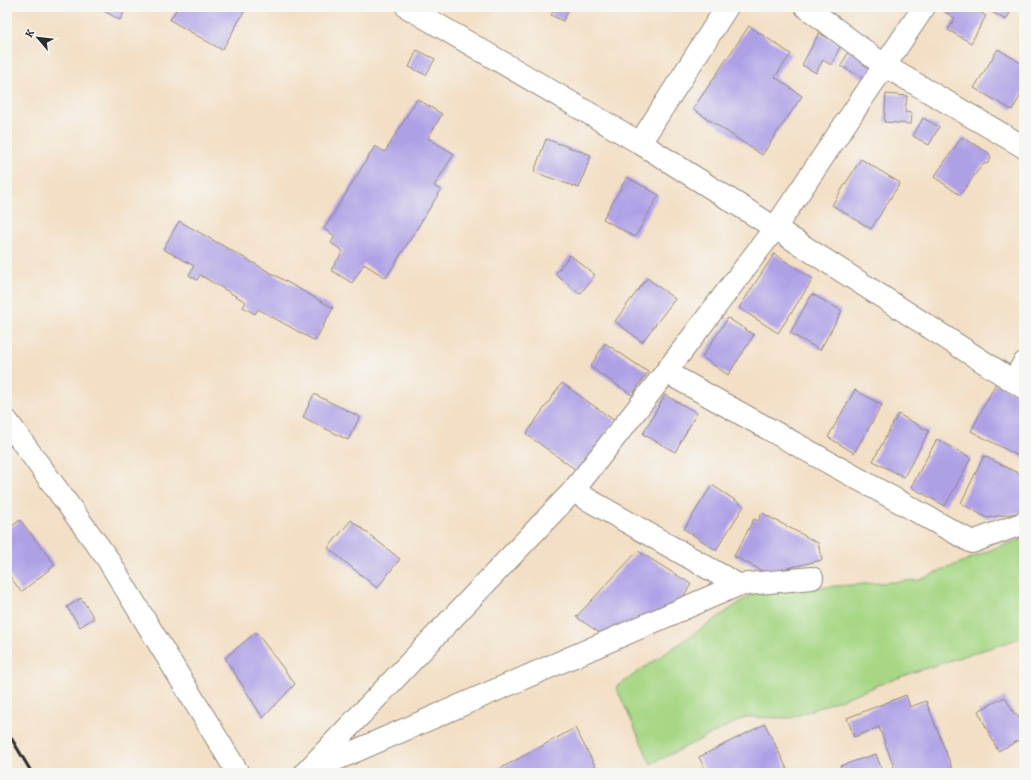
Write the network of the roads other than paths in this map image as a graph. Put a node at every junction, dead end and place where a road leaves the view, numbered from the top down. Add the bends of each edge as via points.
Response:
1 (407, 7) edge
2 (727, 7) edge
3 (806, 7) edge
4 (924, 7) edge
5 (885, 66) junction
6 (640, 143) junction
7 (1024, 147) edge
8 (775, 228) junction
9 (1024, 363) edge
10 (666, 372) junction
11 (1018, 385) edge
12 (7, 421) edge
13 (573, 491) junction
14 (1024, 523) edge
15 (812, 578) dead end
16 (738, 585) junction
17 (238, 773) edge
18 (305, 773) edge

1 - 6 street
2 - 6 street
3 - 5 street
4 - 5 street
5 - 7 street
5 - 8 street
6 - 8 street
8 - 10 street
8 - 11 street
9 - 11 street
10 - 13 street
10 - 14 street via 972,542
12 - 17 street via 107,558
13 - 16 street
13 - 18 street
15 - 16 street
16 - 18 street

